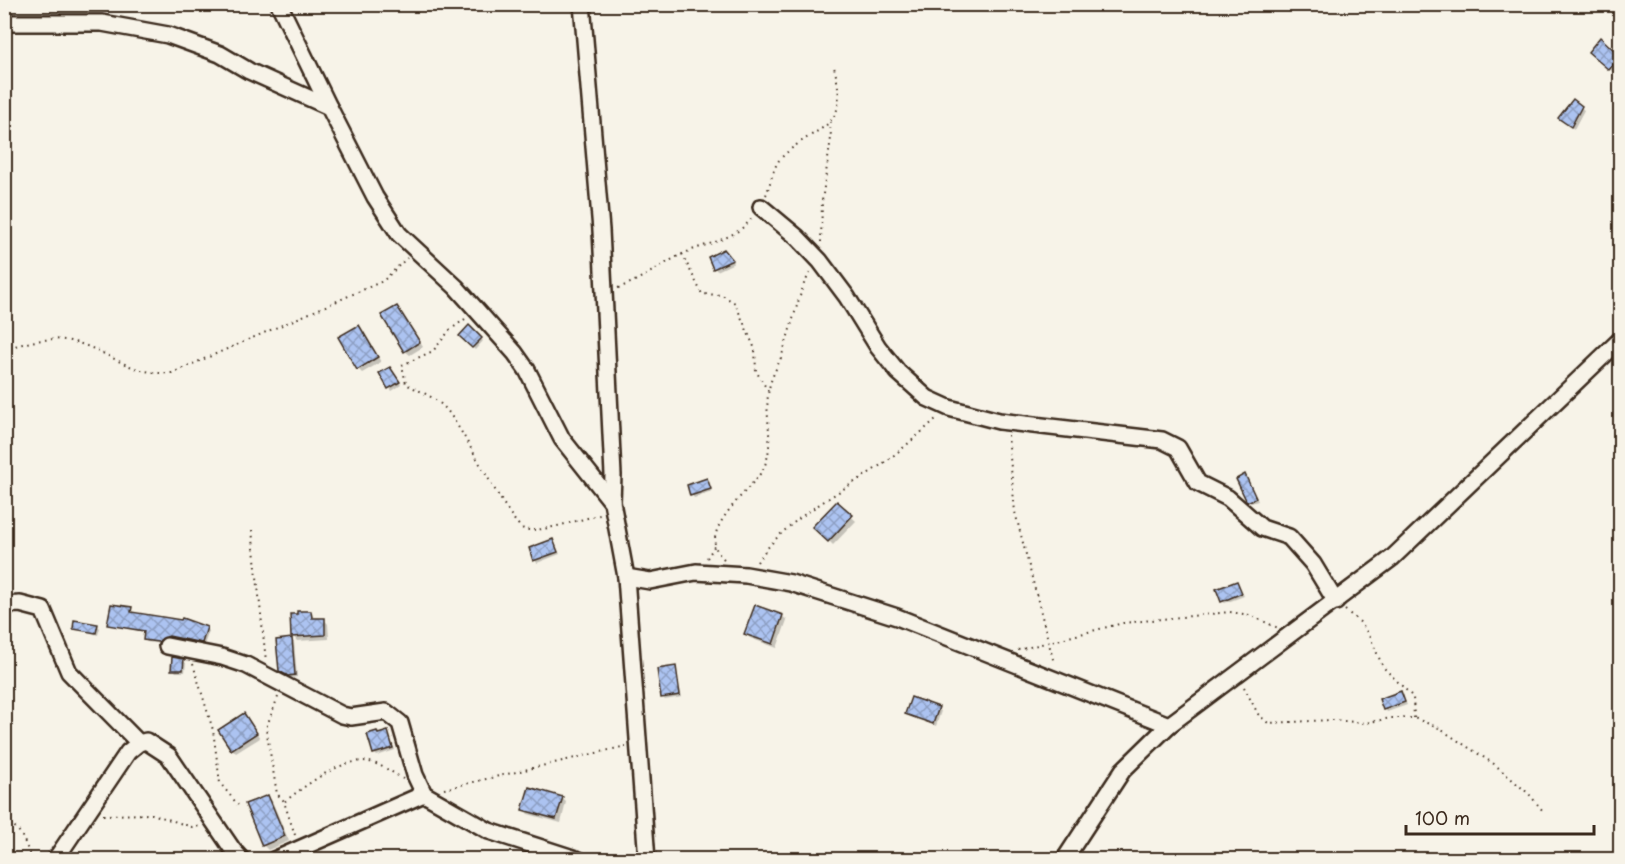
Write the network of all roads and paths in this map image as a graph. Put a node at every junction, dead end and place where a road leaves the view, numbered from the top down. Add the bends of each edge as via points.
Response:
1 (279, 4) edge
2 (582, 4) edge
3 (4, 23) edge
4 (834, 67) dead end
5 (329, 107) junction
6 (830, 122) junction
7 (761, 207) junction
8 (415, 250) junction
9 (682, 254) junction
10 (820, 261) junction
11 (604, 292) junction
12 (478, 311) junction
13 (1620, 340) edge
14 (4, 349) edge
15 (768, 391) junction
16 (949, 408) junction
17 (999, 421) junction
18 (613, 507) junction
19 (252, 530) dead end
20 (748, 575) junction
21 (626, 577) junction
22 (1336, 602) junction
23 (4, 604) edge
24 (1291, 634) junction
25 (1046, 641) junction
26 (167, 646) dead end
27 (189, 650) junction
28 (997, 656) junction
29 (1237, 674) junction
30 (267, 676) junction
31 (1059, 680) junction
32 (283, 686) junction
33 (1414, 718) junction
34 (1169, 725) junction
35 (139, 743) junction
36 (637, 744) junction
37 (422, 790) junction
38 (284, 802) junction
39 (238, 805) dead end
40 (1543, 811) dead end
41 (86, 816) junction
42 (4, 821) edge
43 (217, 824) junction
44 (298, 850) junction
45 (32, 860) edge
46 (55, 860) edge
47 (242, 860) edge
48 (274, 860) edge
49 (579, 860) edge
50 (647, 860) edge
51 (1064, 860) edge

1 - 5 street
2 - 11 street
3 - 5 street via 102,23 168,35 219,54
4 - 6 path via 840,102
5 - 8 street via 387,216
6 - 7 path via 780,158
6 - 10 path
7 - 9 path via 738,233
7 - 10 street
8 - 12 street
8 - 14 path via 383,281 172,373 134,369 68,340 40,340
9 - 11 path via 649,275
9 - 15 path via 702,294 722,295 735,303 755,350 756,371
10 - 15 path via 804,284
10 - 16 street via 898,372 927,398
11 - 18 street
12 - 18 street via 521,361 562,439
12 - 18 path via 450,330 433,351 402,364 406,384 447,409 515,524 522,529 538,529
13 - 22 street via 1392,558
15 - 20 path via 767,459 762,471 720,522 716,535 715,545 721,556
16 - 17 street
16 - 20 path via 874,470 796,520 764,552
17 - 22 street via 1162,440 1178,448 1198,483 1228,498 1262,528 1289,537 1313,564
17 - 25 path via 1008,436 1015,512
18 - 21 street
19 - 30 path
20 - 21 street via 696,572 650,581
20 - 28 street via 827,594
21 - 36 street
22 - 24 street
22 - 33 path via 1361,623 1383,667 1413,697
23 - 35 street via 43,610 69,672
24 - 25 path via 1250,615 1230,612 1123,623
24 - 29 street
25 - 28 path
25 - 31 path
26 - 27 street
27 - 30 street via 222,657
27 - 39 path via 213,730 220,783
28 - 31 street
29 - 33 path via 1258,714 1268,723 1365,723
29 - 34 street
30 - 32 street
31 - 34 street
32 - 37 street via 342,715 386,712 394,717 403,732
32 - 38 path via 266,728 277,794
33 - 40 path via 1443,731 1494,764
34 - 51 street via 1123,770
35 - 41 street via 115,770
35 - 43 street via 152,742 169,756
36 - 37 path
36 - 50 street
37 - 38 path via 365,761 331,772
37 - 44 street
37 - 49 street via 489,831
38 - 44 path
41 - 43 path via 152,814 192,826
41 - 46 street
42 - 45 path via 15,825 21,833
43 - 47 street
44 - 48 street

